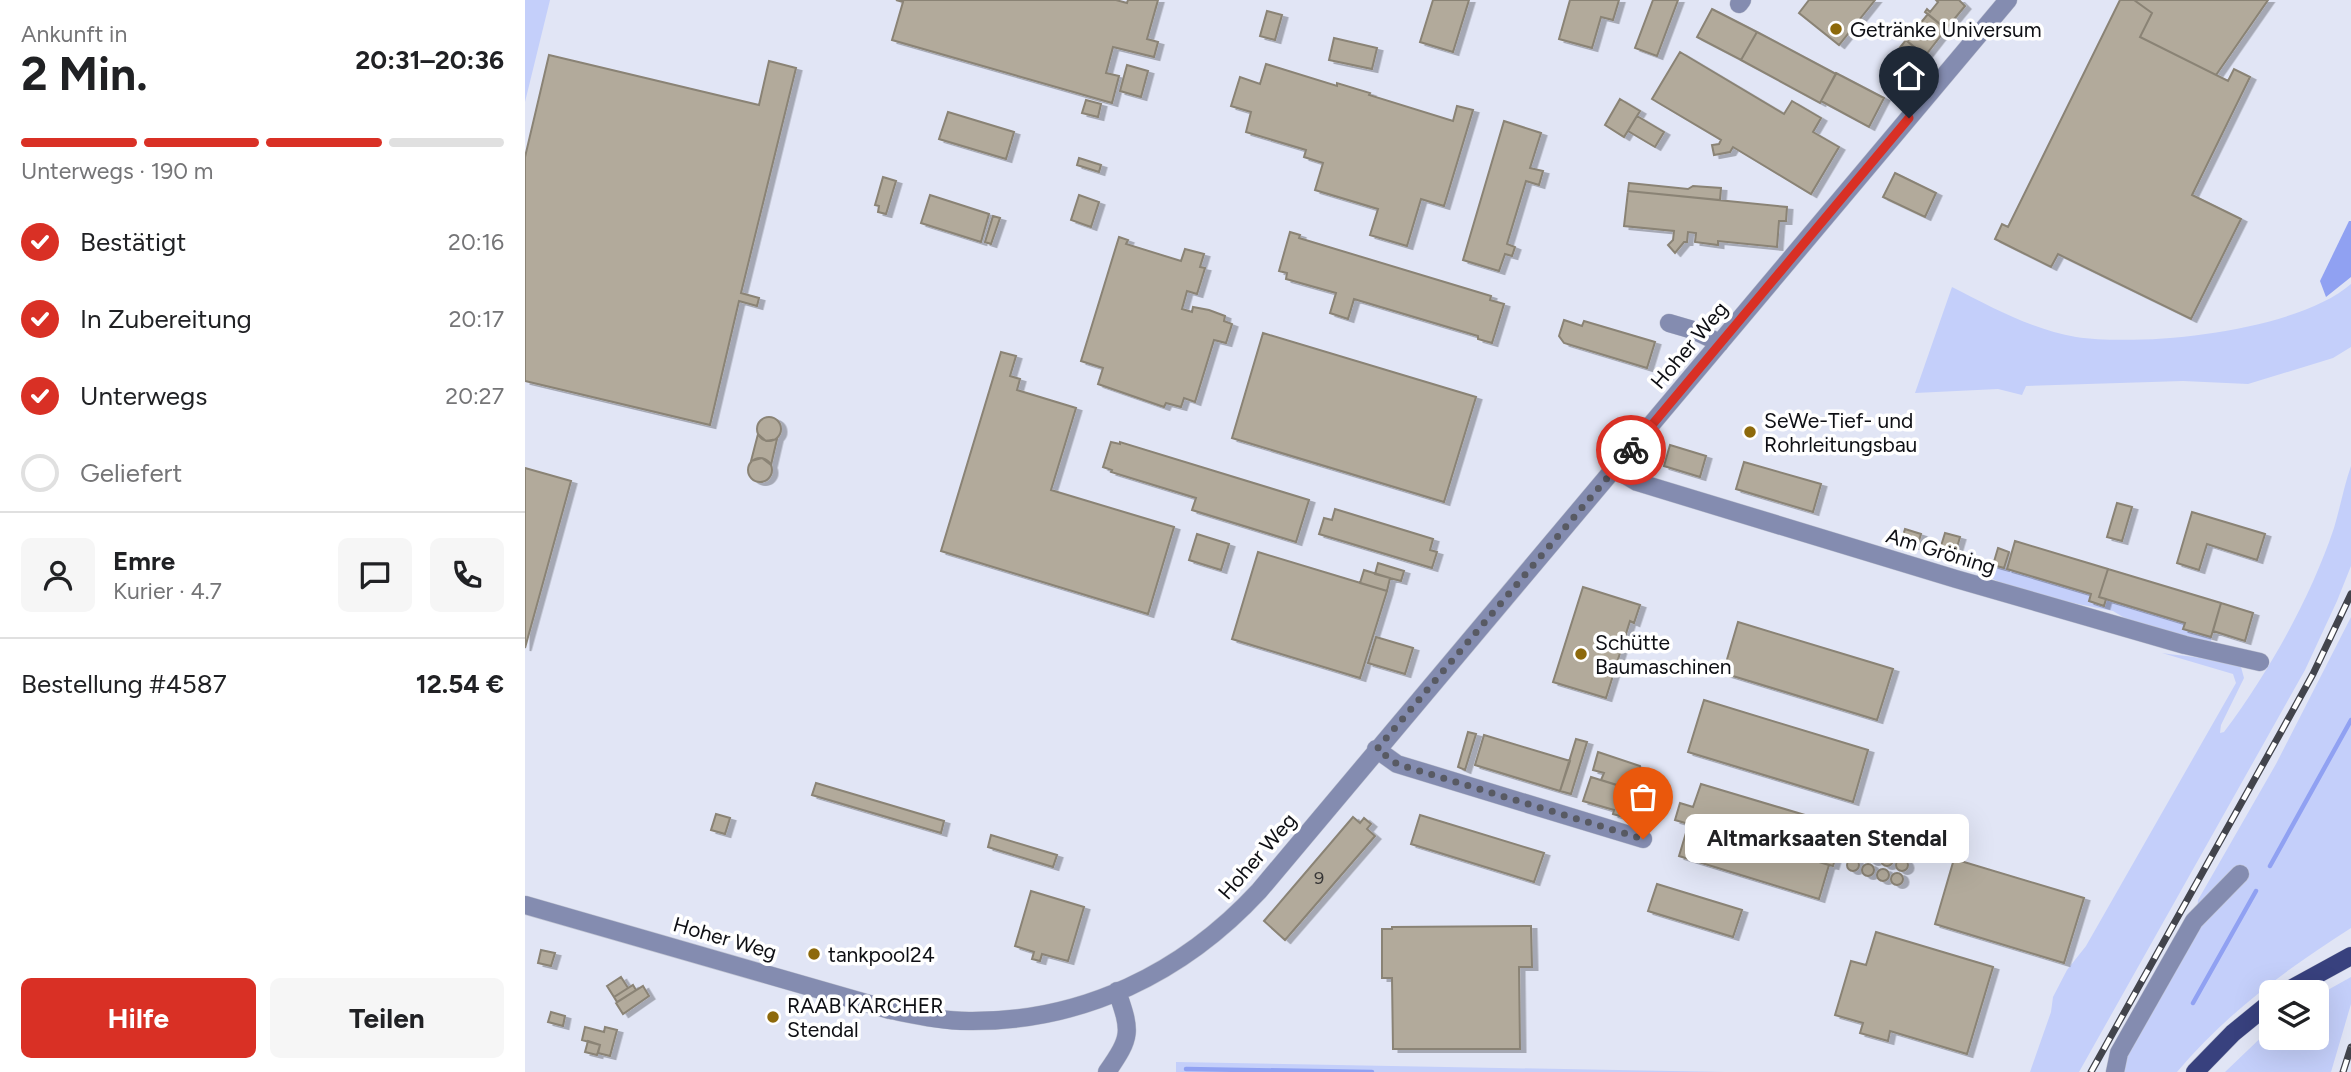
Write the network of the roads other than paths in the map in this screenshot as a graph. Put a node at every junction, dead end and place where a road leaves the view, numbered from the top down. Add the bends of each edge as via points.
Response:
1 (2008, 0) edge
2 (1669, 323) dead end
3 (1720, 343) junction
4 (1615, 469) junction
5 (2260, 662) dead end
6 (1377, 749) junction
7 (1643, 839) dead end
8 (2241, 874) dead end
9 (525, 905) edge
10 (2351, 956) edge
11 (2304, 980) edge
12 (1117, 991) junction
13 (2259, 1012) edge
14 (1107, 1072) edge
15 (2115, 1072) edge
16 (2195, 1072) edge

1 - 3 street, Hoher Weg
2 - 3 street
3 - 4 street, Hoher Weg
4 - 5 street, Am Gröning via 1637,482 1955,579
4 - 6 street, Hoher Weg
6 - 7 street via 1397,764
6 - 12 street, Hoher Weg via 1239,913 1188,955
8 - 15 street via 2194,921 2119,1053
9 - 12 street, Hoher Weg via 890,1010 934,1018 967,1021 1038,1016
10 - 11 main road
12 - 14 street via 1128,1032
13 - 16 main road

